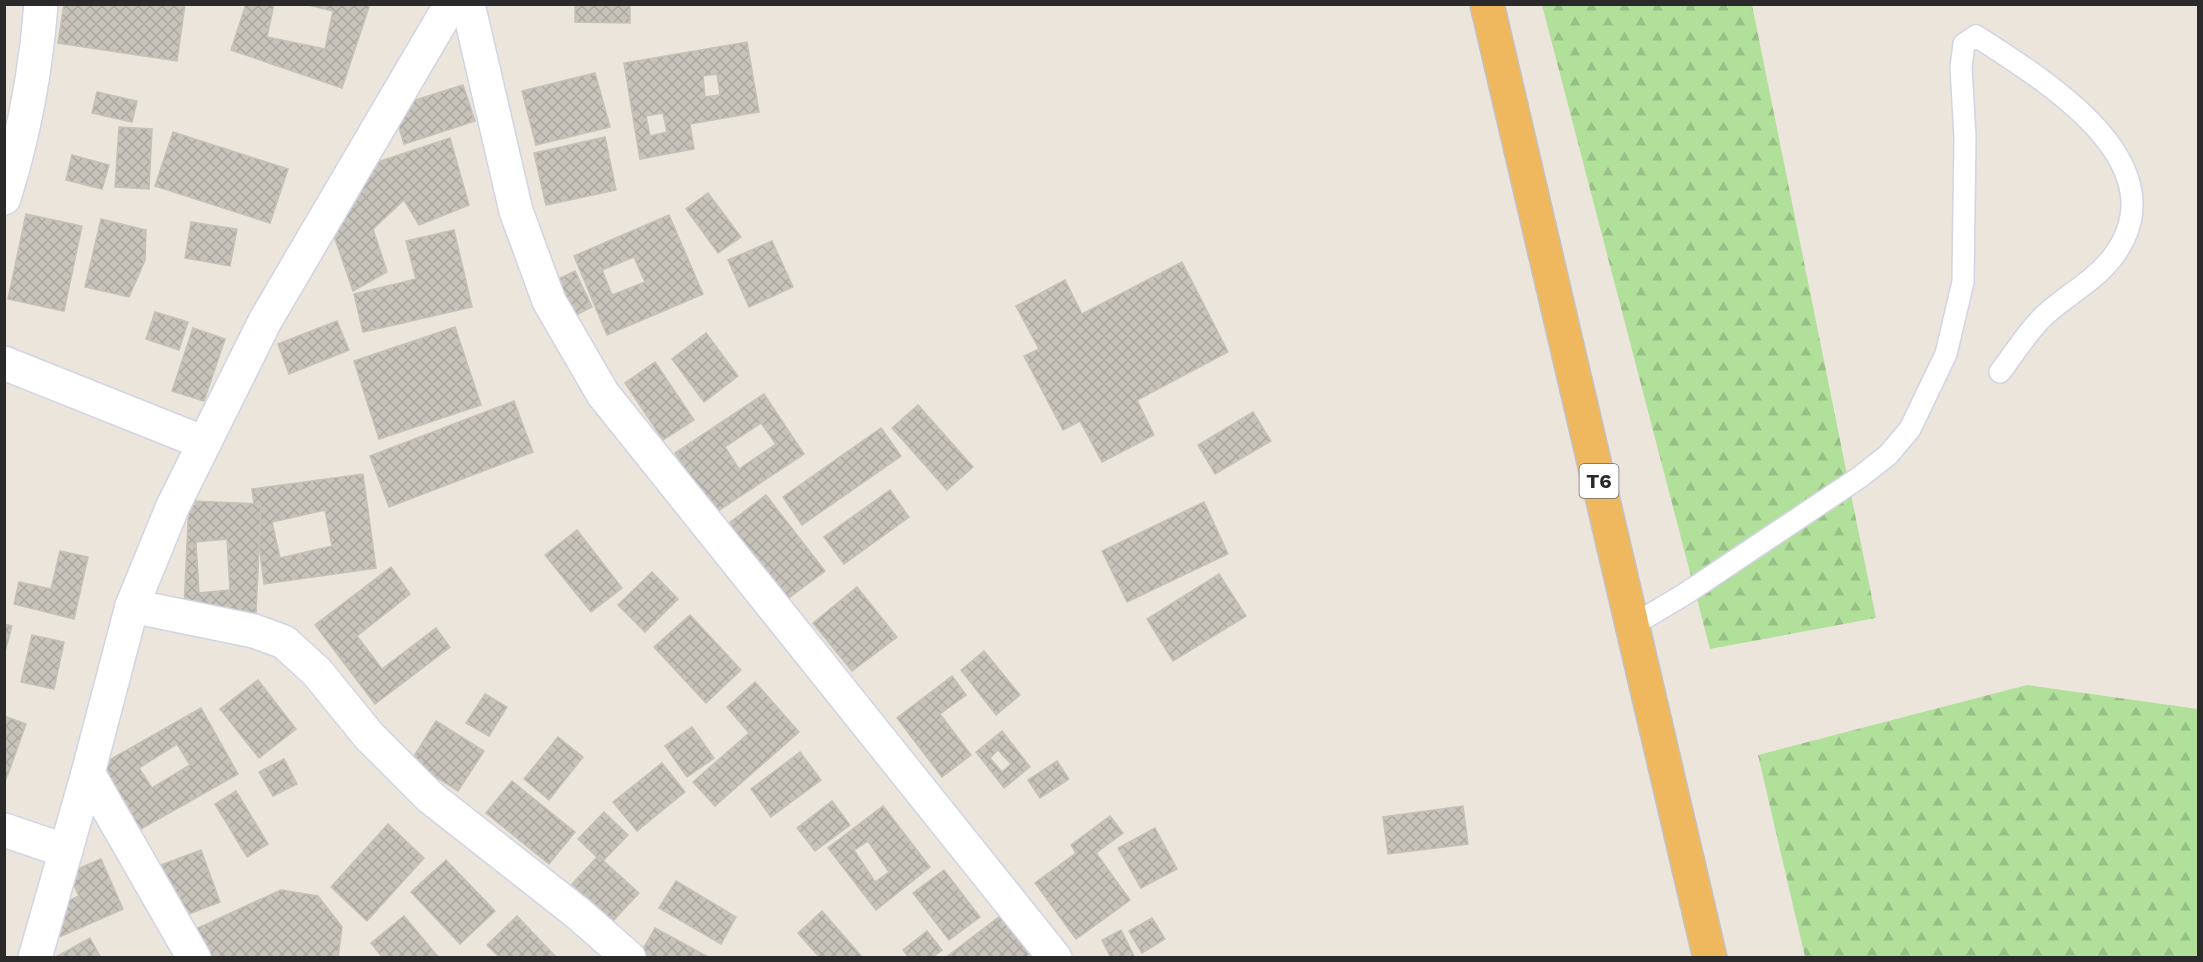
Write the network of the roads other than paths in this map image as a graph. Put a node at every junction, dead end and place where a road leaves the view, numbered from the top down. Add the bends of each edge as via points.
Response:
1 (41, 4) edge
2 (452, 4) edge
3 (468, 4) edge
4 (1487, 4) edge
5 (4, 198) edge
6 (4, 363) edge
7 (2000, 372) dead end
8 (202, 442) junction
9 (132, 606) junction
10 (1633, 625) junction
11 (88, 774) junction
12 (4, 830) edge
13 (66, 851) junction
14 (35, 957) edge
15 (194, 957) edge
16 (629, 957) edge
17 (1055, 957) edge
18 (1710, 957) edge

1 - 5 street via 27,111
2 - 8 street via 265,321
3 - 17 street via 516,212 549,301 603,394
4 - 10 highway, T6
6 - 8 street
7 - 10 lane via 2045,315 2082,289 2111,259 2126,237 2133,210 2130,181 2117,154 2096,127 2053,90 1976,36 1964,44 1961,67 1965,137 1963,282 1946,354 1910,429 1888,455 1860,477
8 - 9 street
9 - 11 street
9 - 16 street via 254,631 284,642 430,797
10 - 18 highway, T6
11 - 13 street
11 - 15 street
12 - 13 street
13 - 14 street

